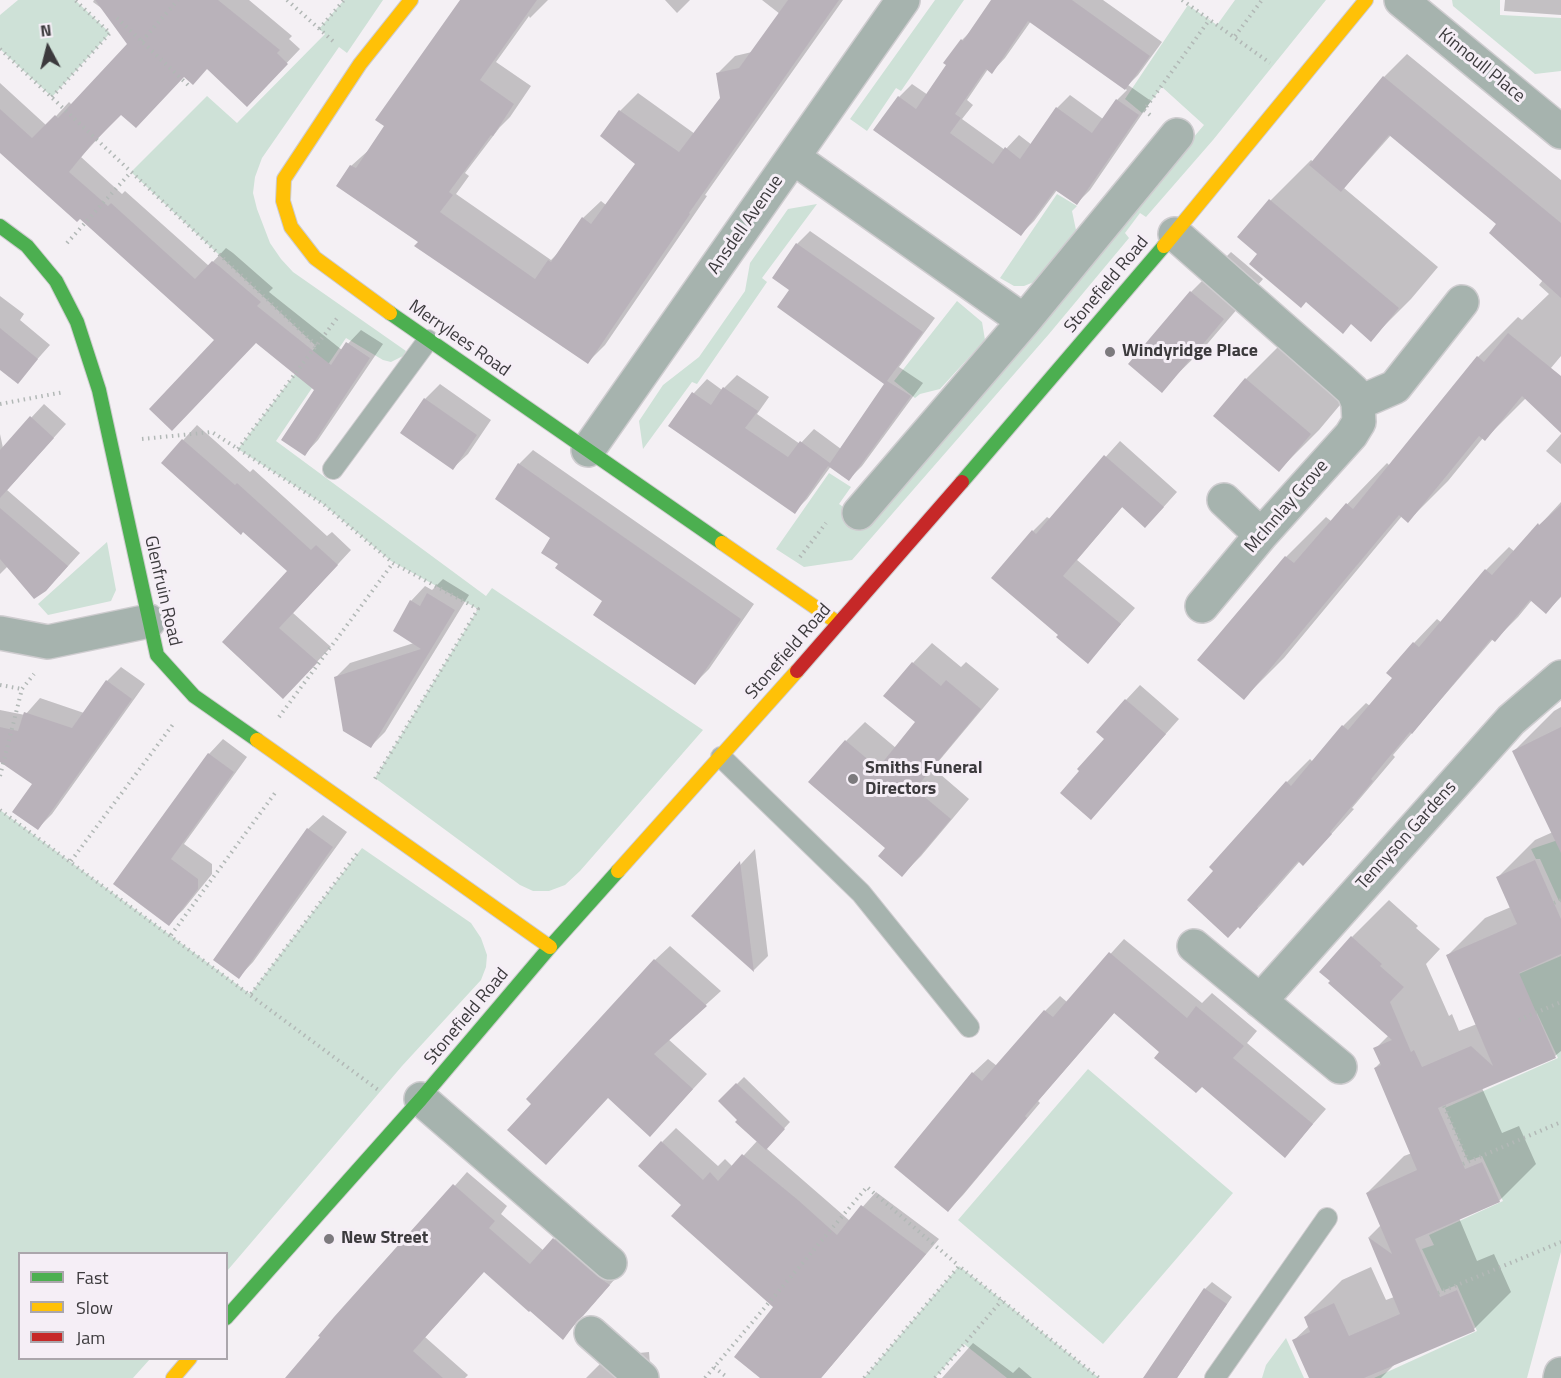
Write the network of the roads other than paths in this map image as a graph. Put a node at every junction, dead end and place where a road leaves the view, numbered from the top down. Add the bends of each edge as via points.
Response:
1 (411, 0) edge
2 (903, 0) edge
3 (1366, 0) edge
4 (1401, 0) edge
5 (1561, 132) edge
6 (1177, 135) road end
7 (794, 158) junction
8 (0, 226) edge
9 (1175, 234) junction
10 (1462, 302) dead end
11 (1024, 321) junction
12 (428, 340) junction
13 (1358, 404) junction
14 (588, 450) junction
15 (333, 469) dead end
16 (1224, 500) dead end
17 (859, 513) road end
18 (1261, 536) junction
19 (1202, 606) dead end
20 (149, 621) junction
21 (838, 623) junction
22 (0, 633) edge
23 (1561, 677) edge
24 (721, 758) junction
25 (1194, 946) dead end
26 (550, 947) junction
27 (1260, 1001) junction
28 (969, 1027) dead end
29 (1340, 1067) dead end
30 (414, 1106) junction
31 (1327, 1218) dead end
32 (610, 1263) dead end
33 (228, 1316) edge
34 (591, 1333) dead end
35 (189, 1360) edge
36 (173, 1378) edge
37 (642, 1378) edge
38 (1215, 1378) edge

1 - 12 street, Merrylees Road via 360,64 284,179 283,201 291,227 315,258
2 - 7 street, Ansdell Avenue
3 - 9 street, Stonefield Road
4 - 5 street, Kinnoull Place
6 - 11 street
7 - 11 street
7 - 14 street, Ansdell Avenue
8 - 20 street, Glenfruin Road via 27,246 45,267 77,322 97,385
9 - 13 street via 1341,380
9 - 21 street, Stonefield Road
10 - 13 street via 1395,387
11 - 17 street
12 - 14 street, Merrylees Road
12 - 15 lane
13 - 18 street, McInnlay Grove via 1359,422 1351,435
14 - 21 street, Merrylees Road
16 - 18 street
18 - 19 street, McInnlay Grove
20 - 22 street via 48,642
20 - 26 street, Glenfruin Road via 157,655 194,696
21 - 24 street, Stonefield Road
23 - 27 street, Tennyson Gardens via 1511,720
24 - 26 street, Stonefield Road
24 - 28 lane via 861,893
25 - 27 street
26 - 30 street, Stonefield Road
27 - 29 street
30 - 32 street
30 - 33 street, Stonefield Road
31 - 38 lane
34 - 37 street
35 - 36 street

